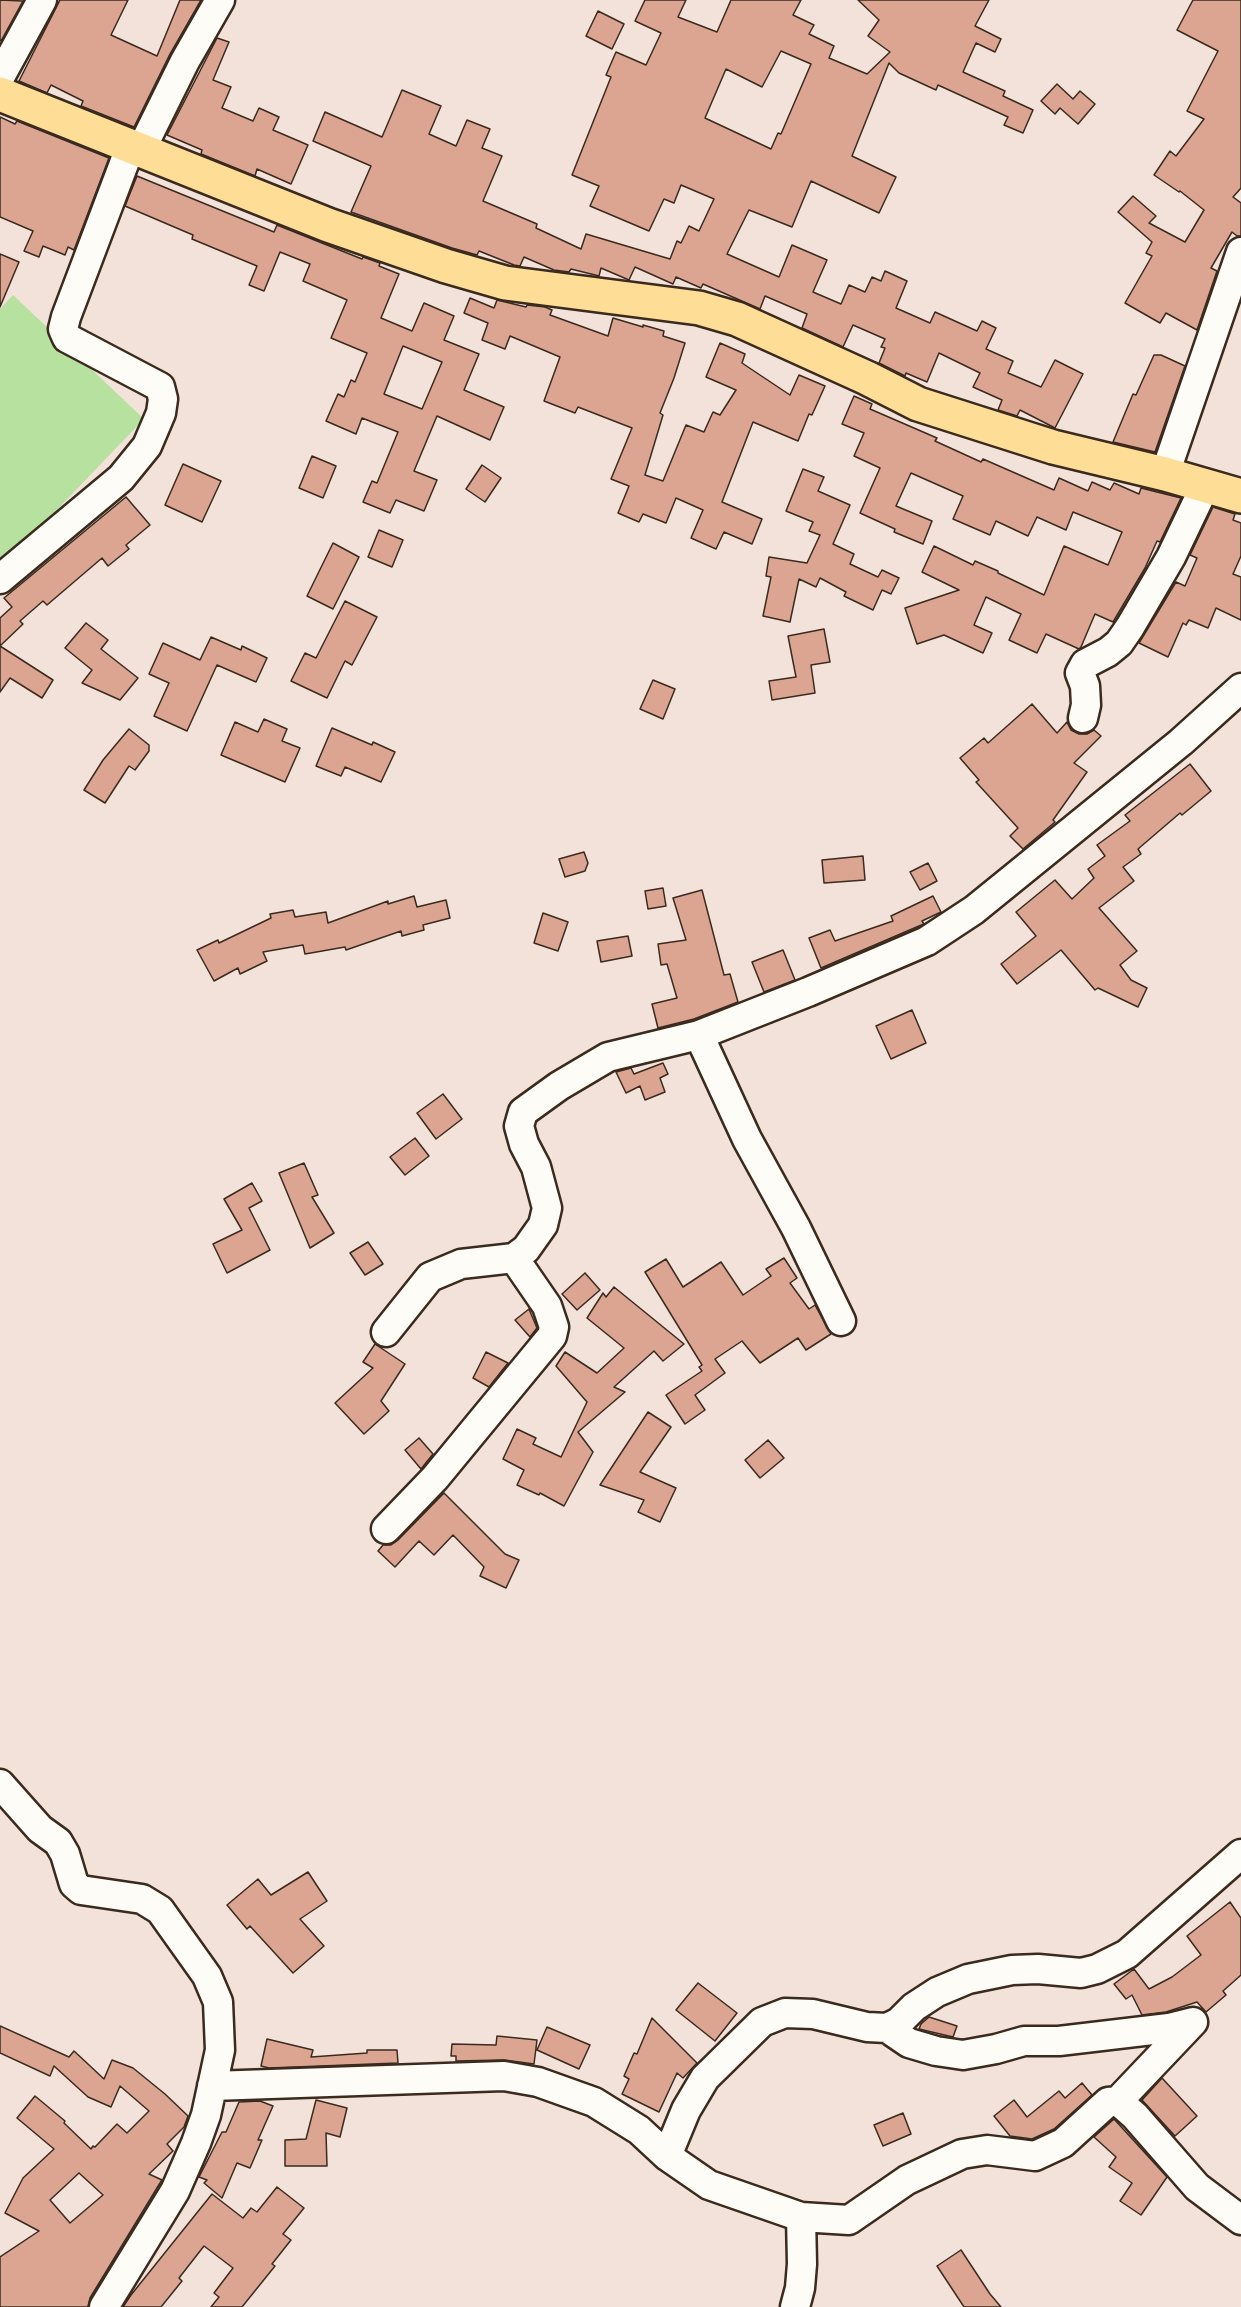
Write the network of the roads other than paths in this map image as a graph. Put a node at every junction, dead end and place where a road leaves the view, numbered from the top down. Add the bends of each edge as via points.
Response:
1 (42, 0) edge
2 (220, 0) edge
3 (0, 76) edge
4 (0, 94) edge
5 (137, 148) junction
6 (1241, 252) edge
7 (1165, 474) junction
8 (1205, 486) junction
9 (1241, 496) edge
10 (0, 579) edge
11 (1241, 688) edge
12 (1083, 717) dead end
13 (699, 1035) junction
14 (514, 1258) junction
15 (841, 1321) dead end
16 (386, 1332) dead end
17 (386, 1529) dead end
18 (0, 1784) edge
19 (1241, 1854) edge
20 (887, 2028) junction
21 (212, 2086) junction
22 (1118, 2101) junction
23 (667, 2156) junction
24 (801, 2217) junction
25 (1241, 2220) edge
26 (104, 2307) edge
27 (795, 2307) edge

1 - 3 street
2 - 5 street
4 - 5 main road
5 - 7 main road via 328,225 446,266 505,283 699,308 737,319 918,404 1053,447
5 - 10 street via 126,161 63,329 67,338 160,387 161,413 147,446 121,478
6 - 7 street
7 - 8 main road
8 - 9 main road
8 - 12 street via 1171,557 1119,643 1085,663 1080,673 1085,686
11 - 13 street via 1181,742 974,910 927,941
13 - 14 street via 608,1058 523,1112 519,1126 547,1208 543,1225 526,1249
13 - 15 street via 747,1139
14 - 16 street via 461,1264 430,1277
14 - 17 street via 547,1306 554,1327 552,1336 435,1478
18 - 21 street via 58,1842 74,1884 81,1890 142,1899 160,1910 200,1966 218,2002 220,2050
19 - 20 street via 1126,1954 1097,1970 1012,1970 968,1979 937,1992
20 - 22 street via 909,2043 963,2055 1024,2041 1059,2041 1193,2022
20 - 23 street via 813,2013 785,2013 762,2022 705,2078 686,2110
21 - 23 street via 504,2076 538,2082 594,2102 639,2130
21 - 26 street via 196,2144 175,2191
22 - 24 street via 1108,2102 1063,2144 1035,2156 987,2150 962,2154 907,2180 849,2220
22 - 25 street via 1197,2187
23 - 24 street via 709,2185
24 - 27 street via 802,2264

